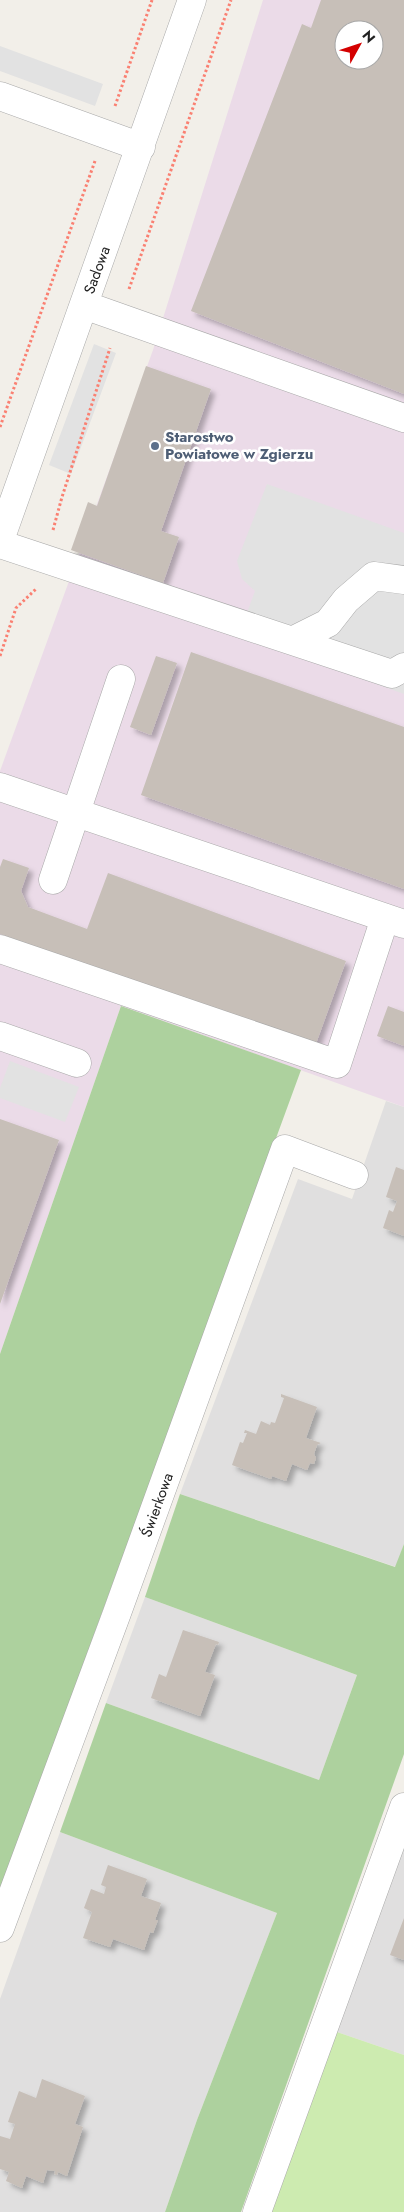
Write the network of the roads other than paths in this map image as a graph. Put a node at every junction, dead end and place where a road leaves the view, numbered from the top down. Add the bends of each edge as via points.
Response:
1 (192, 0) edge
2 (0, 96) edge
3 (141, 147) junction
4 (84, 305) junction
5 (404, 418) edge
6 (0, 542) edge
7 (404, 580) edge
8 (294, 640) junction
9 (404, 667) edge
10 (121, 679) dead end
11 (0, 787) edge
12 (76, 813) junction
13 (53, 880) dead end
14 (395, 921) edge
15 (0, 949) edge
16 (0, 1036) edge
17 (77, 1064) dead end
18 (354, 1175) dead end
19 (404, 1807) edge
20 (0, 1928) edge
21 (257, 2212) edge

1 - 3 street, Sadowa
2 - 3 street
3 - 4 street, Sadowa
4 - 5 street
4 - 6 street, Sadowa
6 - 8 street
7 - 8 street via 374,576 346,600 328,623
8 - 9 street via 392,674
10 - 12 street
11 - 12 street
12 - 13 street
12 - 14 street
14 - 15 street via 337,1064
16 - 17 street
18 - 20 street, Świerkowa via 285,1149 118,1613
19 - 21 street

